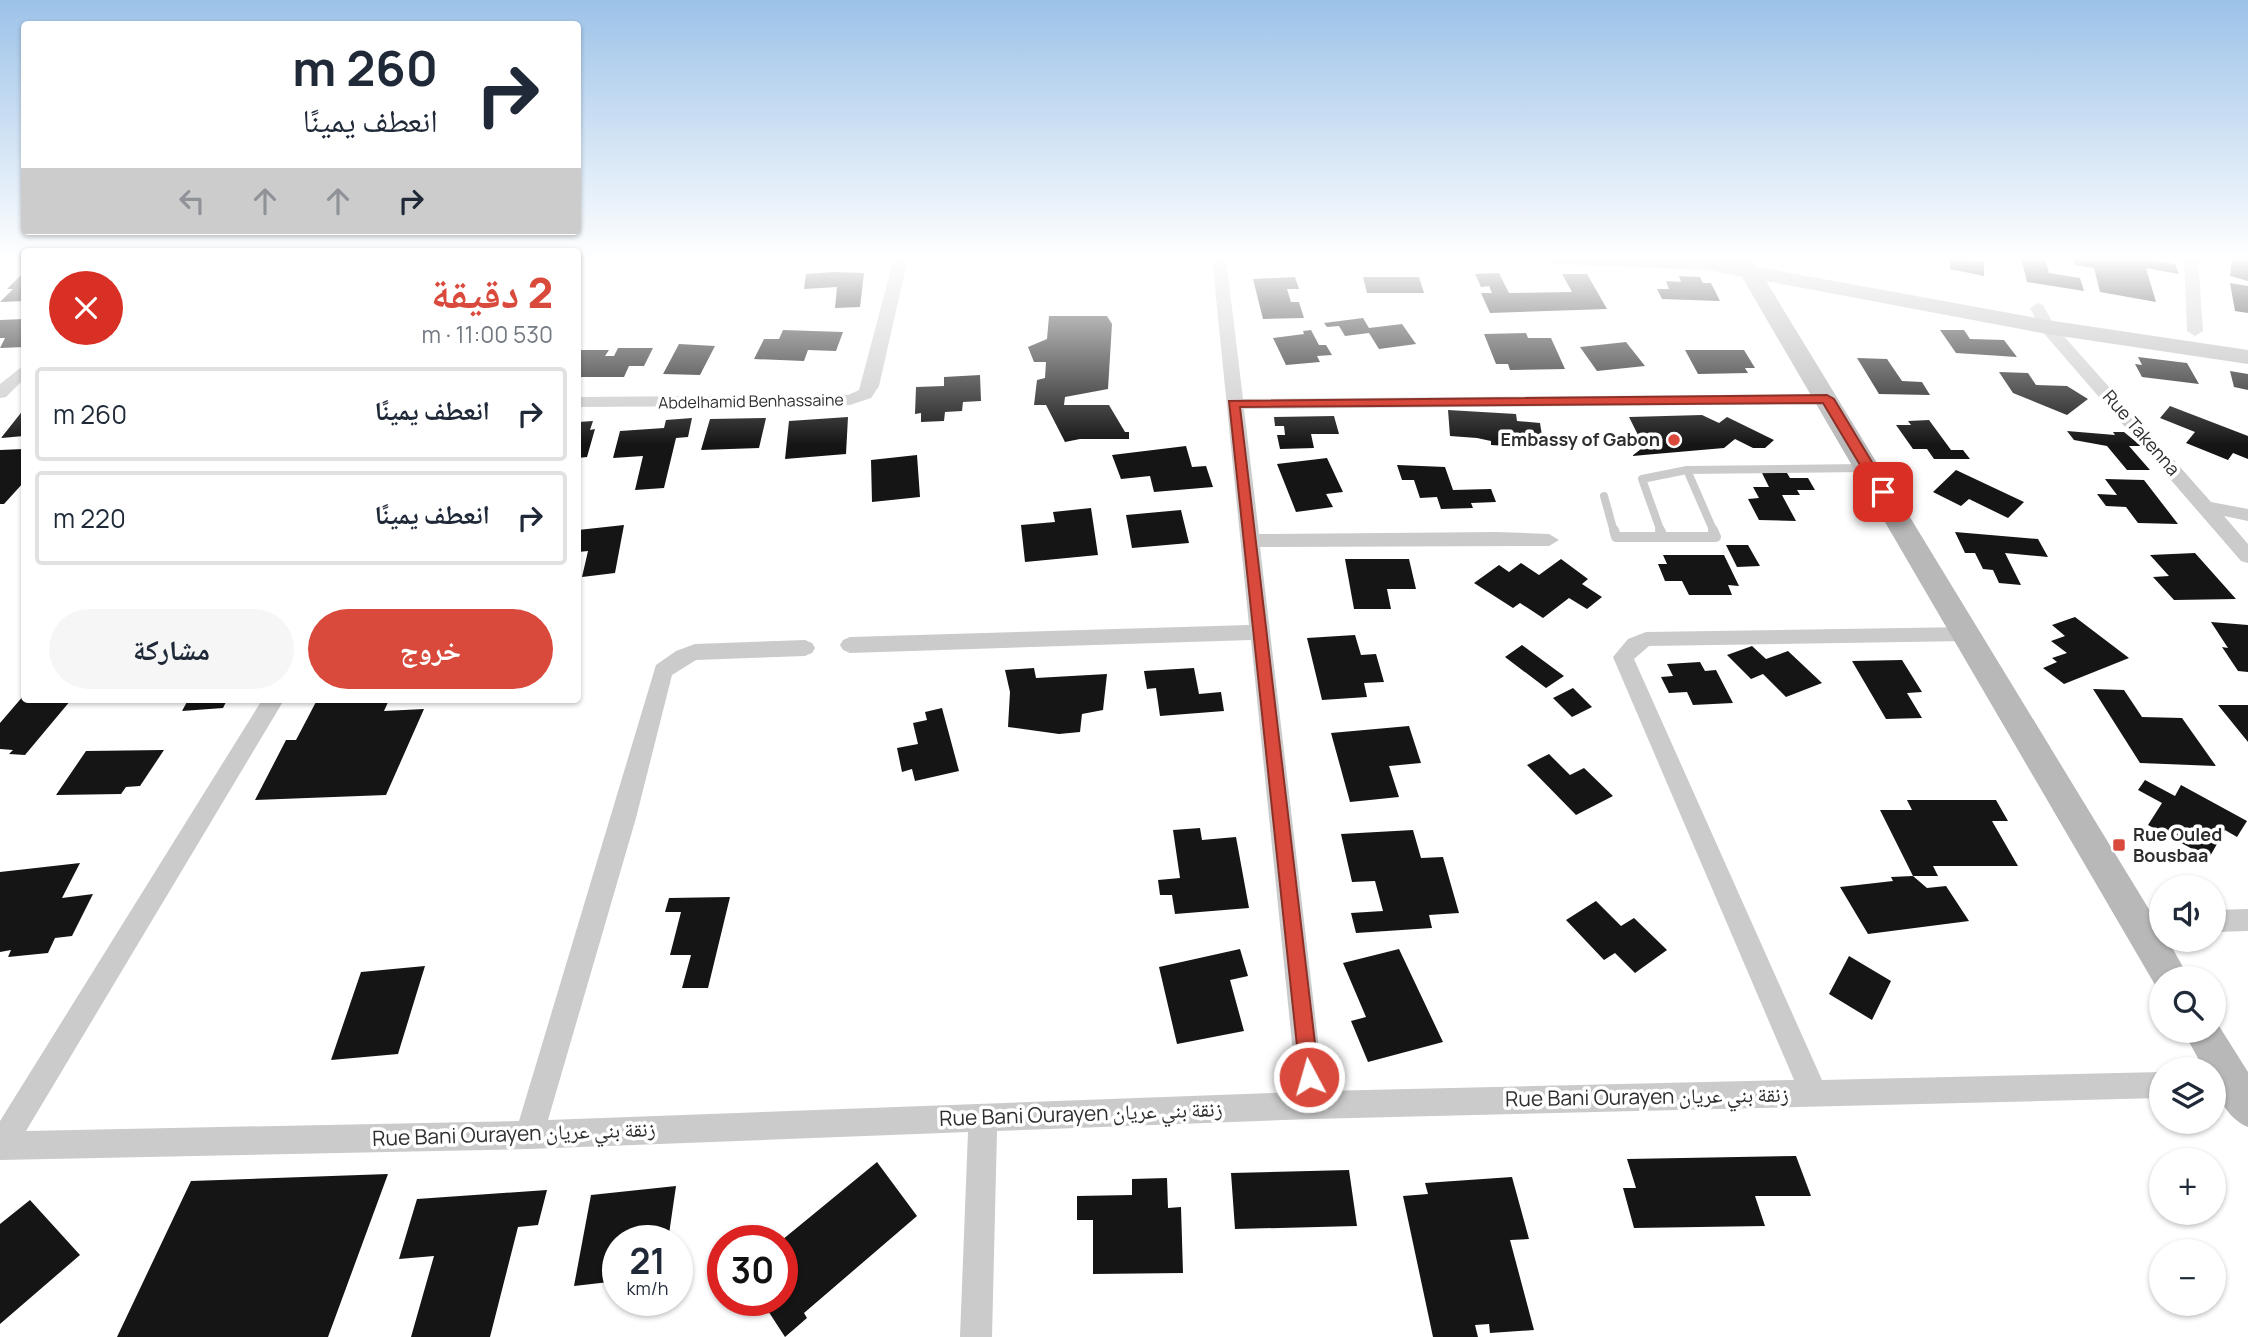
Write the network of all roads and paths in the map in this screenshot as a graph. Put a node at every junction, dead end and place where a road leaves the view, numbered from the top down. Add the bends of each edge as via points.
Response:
1 (886, 320) edge
2 (1225, 320) edge
3 (1778, 320) edge
4 (2045, 320) edge
5 (2056, 320) edge
6 (2071, 320) edge
7 (2194, 320) edge
8 (2195, 331) junction
9 (2248, 339) edge
10 (2248, 357) edge
11 (21, 373) edge
12 (0, 393) edge
13 (1827, 399) junction
14 (581, 402) edge
15 (1233, 404) junction
16 (1869, 468) junction
17 (1688, 470) junction
18 (1604, 496) dead end
19 (2206, 508) junction
20 (2248, 515) edge
21 (1663, 537) junction
22 (1549, 540) dead end
23 (1248, 541) junction
24 (2248, 556) edge
25 (1259, 632) junction
26 (1968, 634) junction
27 (850, 645) dead end
28 (805, 648) dead end
29 (271, 703) edge
30 (2248, 920) edge
31 (2149, 921) edge
32 (2226, 921) edge
33 (2209, 1043) edge
34 (2149, 1085) edge
35 (1814, 1093) junction
36 (2237, 1094) edge
37 (1312, 1105) junction
38 (983, 1118) junction
39 (529, 1135) junction
40 (0, 1146) edge
41 (976, 1337) edge

1 - 14 street, Abdelhamid Benhassaine via 871,386 860,398
2 - 15 street
3 - 13 main road
4 - 19 street, Rue Takenna
5 - 10 street
6 - 8 street
7 - 8 street
8 - 9 street
11 - 12 street
13 - 15 street
13 - 16 main road
15 - 23 street
16 - 17 lane
16 - 26 main road
17 - 21 lane via 1642,480
17 - 21 lane via 1716,537
18 - 21 lane via 1616,537
19 - 20 street
19 - 24 street, Rue Takenna
22 - 23 street
23 - 25 street
25 - 27 street
25 - 37 street
26 - 31 main road
26 - 35 street via 1656,639 1635,644 1623,657
28 - 39 street via 695,652 663,670 624,818
29 - 40 street
30 - 32 street
33 - 36 street
34 - 35 street, Rue Bani Ourayen زنقة بني عريان
35 - 37 street, Rue Bani Ourayen زنقة بني عريان
37 - 38 street, Rue Bani Ourayen زنقة بني عريان
38 - 39 street, Rue Bani Ourayen زنقة بني عريان
38 - 41 street
39 - 40 street, Rue Bani Ourayen زنقة بني عريان

